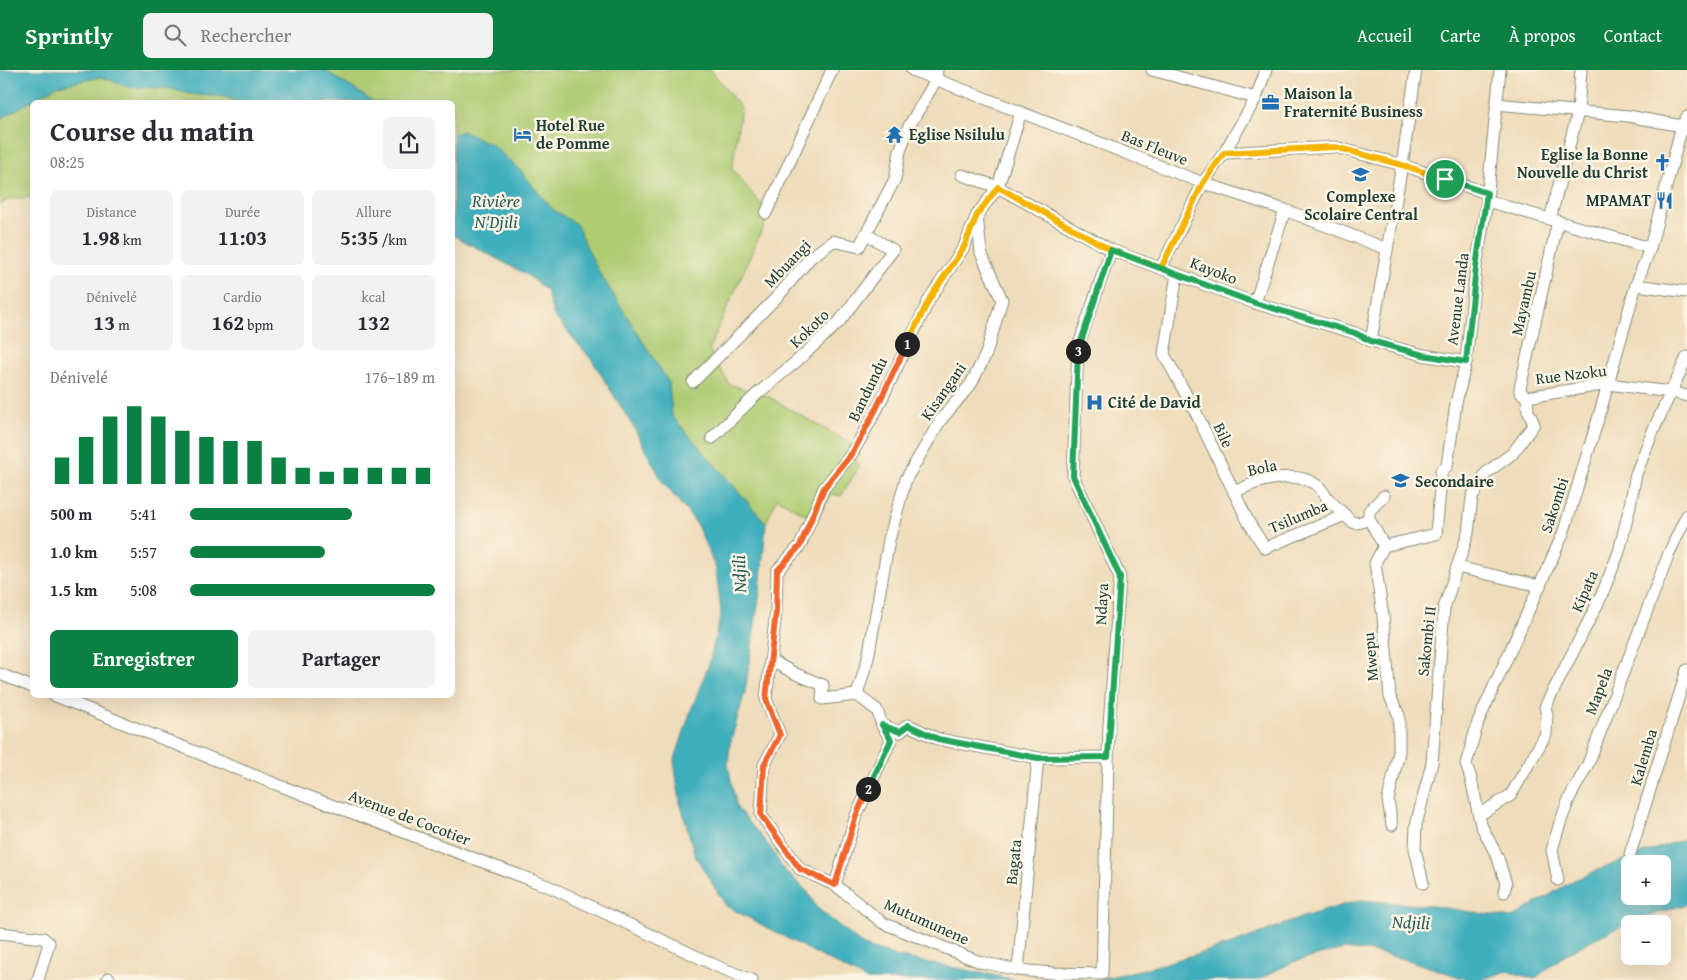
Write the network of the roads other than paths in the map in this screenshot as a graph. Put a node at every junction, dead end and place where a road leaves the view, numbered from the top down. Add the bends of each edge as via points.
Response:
1 (832, 70) edge
2 (912, 70) edge
3 (1152, 70) edge
4 (1266, 70) edge
5 (1416, 70) edge
6 (1500, 70) edge
7 (1581, 70) edge
8 (937, 75) edge
9 (1256, 98) junction
10 (1496, 104) junction
11 (1021, 112) junction
12 (1578, 112) junction
13 (1685, 121) edge
14 (1224, 153) junction
15 (1402, 165) junction
16 (962, 175) dead end
17 (1203, 183) junction
18 (998, 187) junction
19 (1487, 197) junction
20 (1285, 210) junction
21 (766, 214) dead end
22 (977, 215) junction
23 (1554, 220) junction
24 (866, 234) junction
25 (1650, 248) junction
26 (1387, 249) junction
27 (1111, 250) junction
28 (1161, 268) junction
29 (1177, 274) junction
30 (1636, 285) junction
31 (1687, 292) edge
32 (1255, 303) junction
33 (1371, 341) junction
34 (1687, 357) edge
35 (1466, 362) junction
36 (693, 382) dead end
37 (1608, 384) junction
38 (1671, 392) junction
39 (1524, 395) junction
40 (1687, 396) edge
41 (712, 438) dead end
42 (1234, 493) junction
43 (1384, 496) dead end
44 (1345, 515) junction
45 (1687, 515) edge
46 (1369, 519) junction
47 (1384, 546) junction
48 (1265, 548) joint
49 (1458, 567) junction
50 (777, 571) joint
51 (1540, 586) junction
52 (770, 660) junction
53 (1687, 670) edge
54 (0, 674) edge
55 (30, 686) edge
56 (857, 695) junction
57 (60, 698) edge
58 (882, 725) junction
59 (1108, 757) junction
60 (1038, 758) junction
61 (1479, 815) junction
62 (1392, 825) dead end
63 (1630, 854) dead end
64 (1558, 880) dead end
65 (1423, 883) dead end
66 (835, 885) junction
67 (1504, 892) dead end
68 (0, 933) edge
69 (1018, 970) junction
70 (1102, 974) joint
71 (38, 980) edge
72 (752, 980) edge

1 - 21 street
2 - 8 street, Bas Fleuve
3 - 9 street
4 - 9 street
5 - 15 street
6 - 10 street, Avenue Landa
7 - 12 street, Mayambu
8 - 11 street, Bas Fleuve
8 - 24 street, Mbuangi via 909,126 895,179
9 - 14 street
10 - 12 street
10 - 19 street, Avenue Landa
11 - 17 street, Bas Fleuve
11 - 18 street
12 - 13 street
12 - 23 street, Mayambu
13 - 25 street, Sakombi
14 - 15 street via 1335,147
14 - 17 street
15 - 19 street
15 - 26 street
16 - 18 street, Kayoko
17 - 20 street, Bas Fleuve
17 - 28 street
18 - 22 street
18 - 27 street, Kayoko
19 - 23 street
19 - 35 street, Avenue Landa
20 - 26 street, Bas Fleuve
20 - 32 street
22 - 50 street, Bandundu via 964,247 930,298 853,452 824,488 800,546
22 - 56 street, Kisangani via 981,253 1002,300 986,354 971,384 940,421 906,479 889,540 868,658
23 - 25 street
23 - 39 street, Mayambu via 1520,388
24 - 36 street, Mbuangi via 860,247 833,241 810,258 779,295
24 - 41 street, Kokoto via 893,250 839,322
25 - 30 street, Sakombi
26 - 33 street
27 - 28 street, Kayoko
27 - 59 street, Ndaya via 1078,347 1073,476 1120,577
28 - 29 street, Kayoko
29 - 32 street, Kayoko
29 - 42 street, Bile via 1164,354
30 - 31 street
30 - 37 street, Sakombi
32 - 33 street, Kayoko via 1355,333
33 - 35 street, Kayoko
34 - 38 street, Kipata
35 - 47 street, Avenue Landa via 1447,466 1440,471 1436,534
37 - 38 street, Rue Nzoku
37 - 39 street, Rue Nzoku
37 - 51 street, Sakombi via 1563,534
38 - 40 street, Rue Nzoku
38 - 61 street, Kipata via 1636,474 1619,552 1600,599 1545,707 1546,734 1511,794
39 - 49 street, Sakombi II via 1534,424 1513,452 1486,473 1472,497 1468,533
42 - 44 street, Bola via 1274,478 1306,479 1318,486
42 - 48 street, Bile
43 - 46 street via 1369,511
44 - 46 street, Tsilumba via 1356,524
44 - 48 street, Tsilumba
45 - 64 street, Mapela via 1669,553 1588,764 1559,826 1552,850
46 - 47 street
47 - 62 street, Mwepu via 1375,563 1390,697 1399,715 1399,752 1388,800
49 - 51 street
49 - 65 street, Sakombi II via 1444,608 1432,763 1416,825 1415,849
50 - 52 street, Mutumunene
51 - 61 street, Sakombi via 1478,722 1466,764
52 - 56 street via 823,685 822,699
52 - 66 street, Mutumunene via 766,699 780,735 764,765 761,815 800,869
53 - 63 street, Kalemba
54 - 55 street
56 - 58 street via 878,710
57 - 72 street, Avenue de Cocotier via 550,888
58 - 60 street via 900,732 908,725 938,739
58 - 66 street via 891,740 856,816
59 - 60 street
59 - 70 street, Ndaya
60 - 69 street, Bagata
61 - 67 street, Sakombi via 1498,858 1506,884
66 - 69 street, Mutumunene via 883,923 980,962
68 - 71 street via 43,938 49,943
69 - 70 street, Mutumunene

